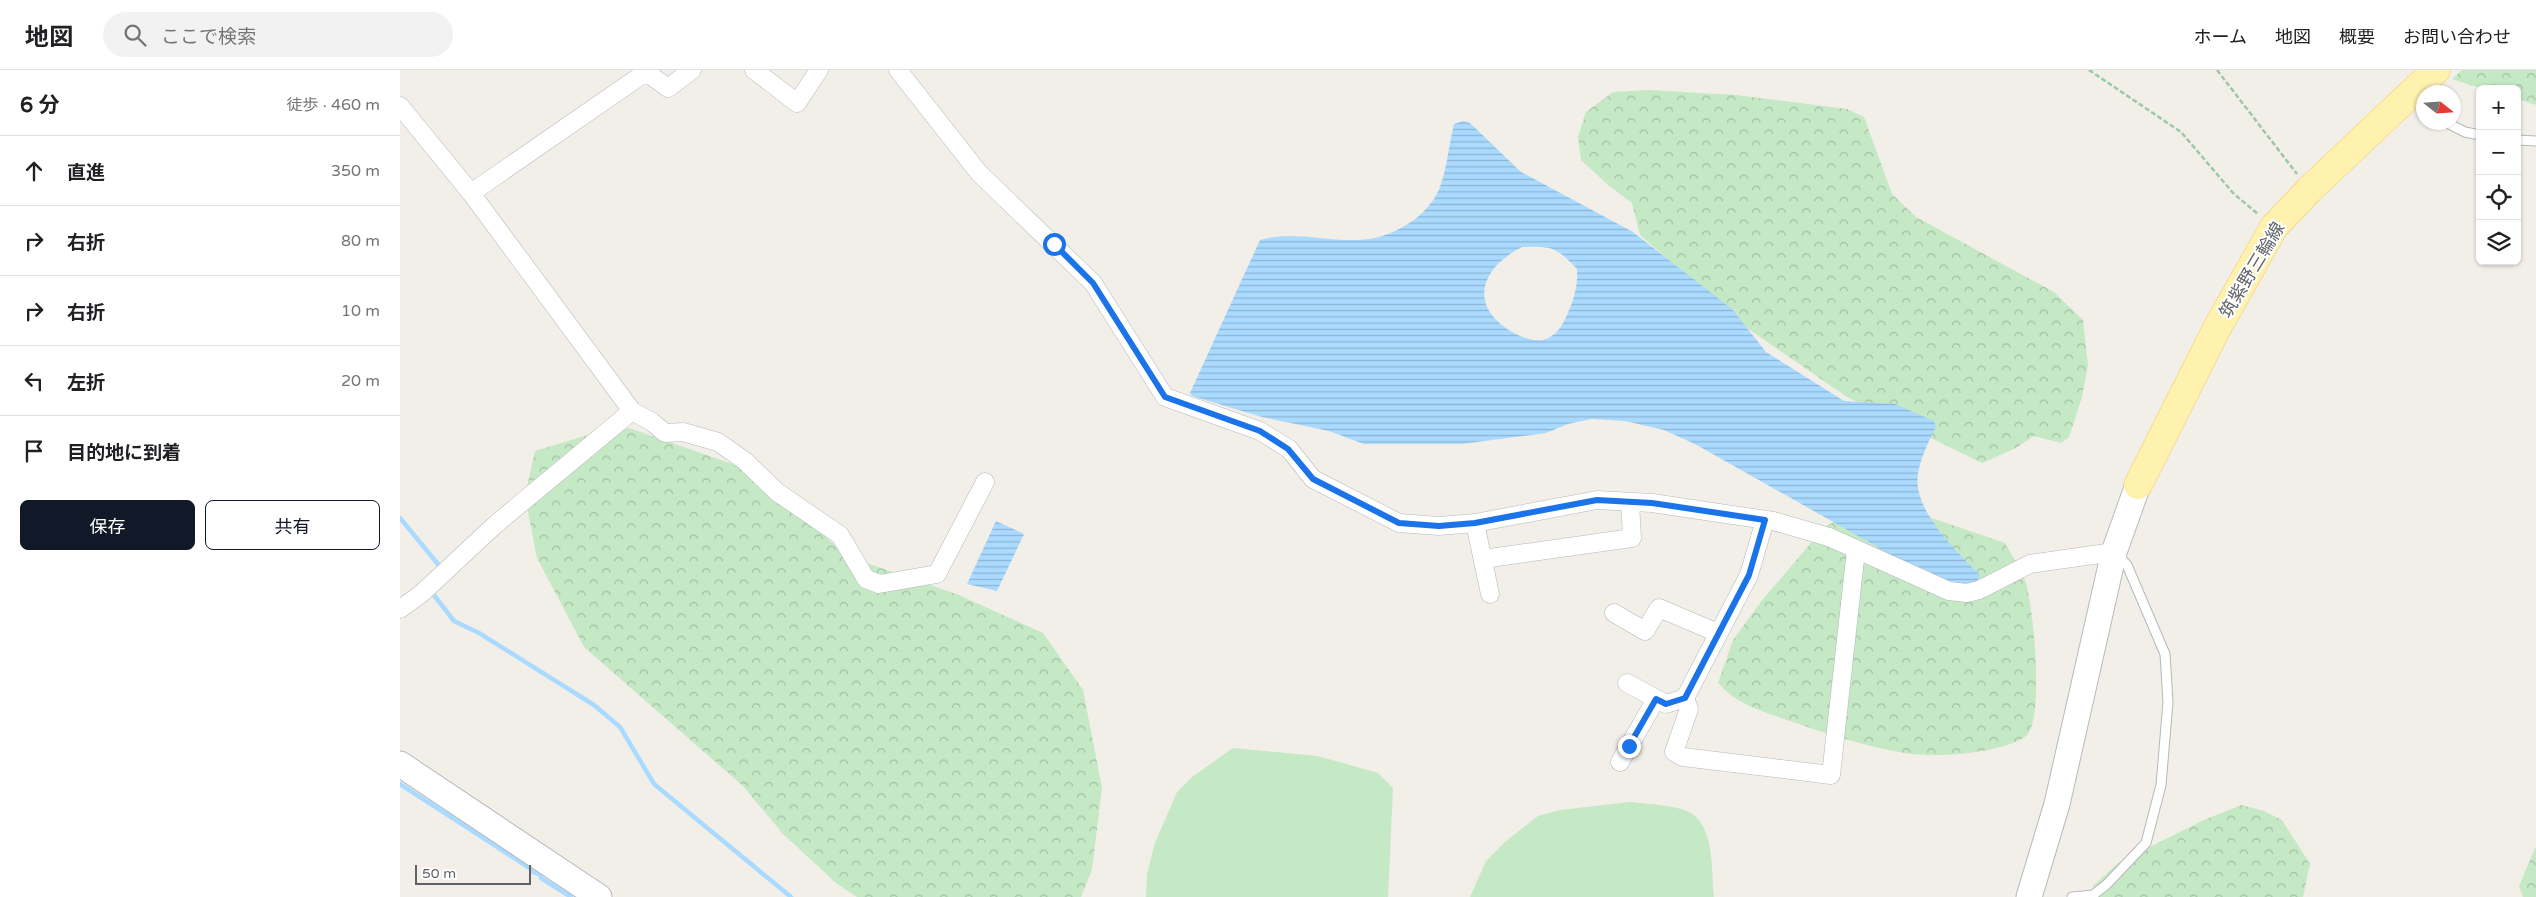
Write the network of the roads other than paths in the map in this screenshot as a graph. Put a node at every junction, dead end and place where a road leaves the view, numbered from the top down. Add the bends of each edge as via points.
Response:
1 (692, 70) edge
2 (754, 70) edge
3 (819, 70) edge
4 (898, 70) edge
5 (2436, 70) edge
6 (400, 106) edge
7 (2461, 130) edge
8 (2476, 134) edge
9 (2521, 140) edge
10 (2536, 141) edge
11 (470, 192) junction
12 (632, 411) junction
13 (986, 482) dead end
14 (2138, 486) joint
15 (1630, 502) junction
16 (1765, 520) junction
17 (1475, 523) junction
18 (1856, 550) junction
19 (2114, 552) junction
20 (1483, 559) junction
21 (1490, 594) dead end
22 (400, 609) edge
23 (1614, 613) dead end
24 (1718, 633) junction
25 (1627, 683) dead end
26 (1685, 698) junction
27 (1656, 699) junction
28 (1620, 762) dead end
29 (400, 764) edge
30 (599, 897) edge
31 (2030, 897) edge
32 (2072, 897) edge

1 - 11 street via 668,88 646,72
2 - 3 street via 797,103
4 - 17 street via 979,173 1093,283 1165,397 1260,431 1288,449 1313,479 1399,523 1439,526
5 - 14 main road, 筑紫野三輪線 via 2416,95 2309,190 2274,227 2217,328
6 - 11 street
7 - 8 lane
9 - 10 lane
11 - 12 street
12 - 13 street via 666,433 683,432 718,442 745,461 777,492 840,535 866,579 879,584 937,574
12 - 22 street
14 - 19 street
15 - 16 street
15 - 17 street via 1597,500
15 - 20 street via 1632,538
16 - 18 street via 1829,537
16 - 24 street via 1749,575
17 - 20 street
18 - 19 street via 1949,591 1966,593 1979,590 2030,564
18 - 26 street via 1831,775 1683,756 1674,752 1689,709
19 - 31 street via 2057,804
19 - 32 lane via 2127,565 2165,654 2168,702 2161,785 2146,843 2093,895
20 - 21 street
23 - 24 street via 1645,631 1659,608
24 - 26 street
25 - 27 street
26 - 27 street via 1666,704
27 - 28 street
29 - 30 street

